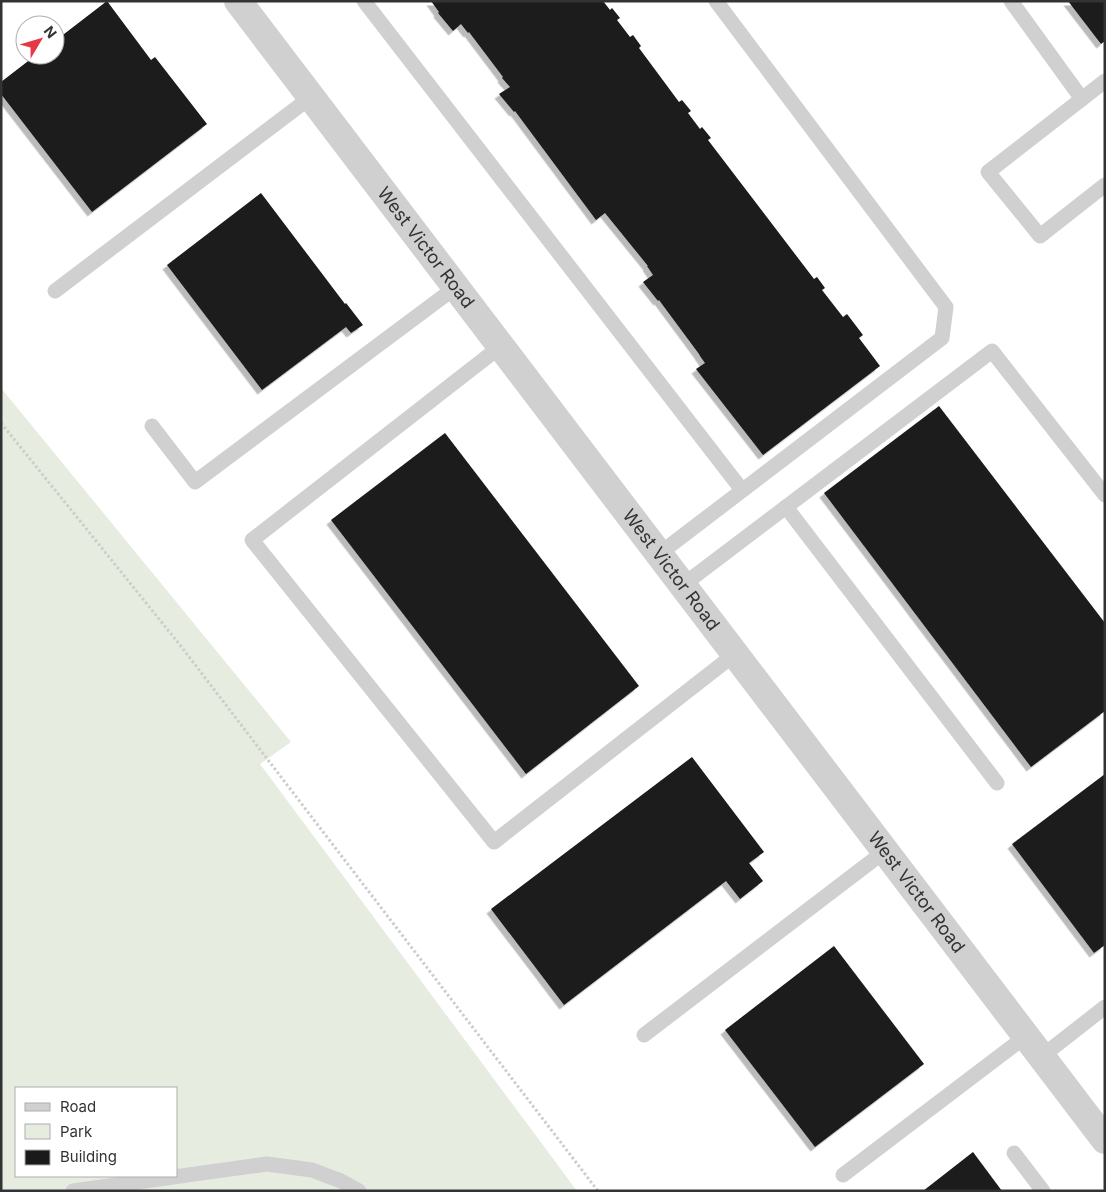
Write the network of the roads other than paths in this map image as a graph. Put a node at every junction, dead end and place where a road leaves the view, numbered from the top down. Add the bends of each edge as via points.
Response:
1 (238, 1) edge
2 (364, 1) edge
3 (716, 1) edge
4 (1011, 1) edge
5 (1105, 81) edge
6 (311, 97) junction
7 (1082, 99) junction
8 (1105, 185) edge
9 (456, 287) junction
10 (55, 291) dead end
11 (500, 346) junction
12 (152, 426) dead end
13 (742, 490) junction
14 (1105, 495) edge
15 (786, 507) junction
16 (659, 554) junction
17 (682, 585) junction
18 (735, 654) junction
19 (997, 783) dead end
20 (885, 851) junction
21 (1105, 1007) edge
22 (644, 1035) dead end
23 (1034, 1046) junction
24 (1105, 1140) edge
25 (1014, 1153) dead end
26 (843, 1175) dead end
27 (178, 1176) edge
28 (174, 1177) edge
29 (73, 1191) edge
30 (359, 1191) edge
31 (1043, 1191) edge

1 - 6 street, West Victor Road
2 - 13 lane
3 - 13 lane via 946,307 942,338
4 - 7 lane
5 - 7 lane
6 - 9 street, West Victor Road
6 - 10 lane
7 - 8 lane via 988,172 1040,236
9 - 11 street, West Victor Road
9 - 12 lane via 195,482
11 - 16 street, West Victor Road
11 - 18 lane via 252,540 494,842
13 - 16 lane
14 - 15 lane via 992,351
15 - 17 lane
15 - 19 lane
16 - 17 street, West Victor Road
17 - 18 street, West Victor Road
18 - 20 street, West Victor Road
20 - 22 lane
20 - 23 street, West Victor Road
21 - 23 lane
23 - 24 street, West Victor Road
23 - 26 lane
25 - 31 lane
27 - 30 lane via 268,1164 312,1170
28 - 29 lane

